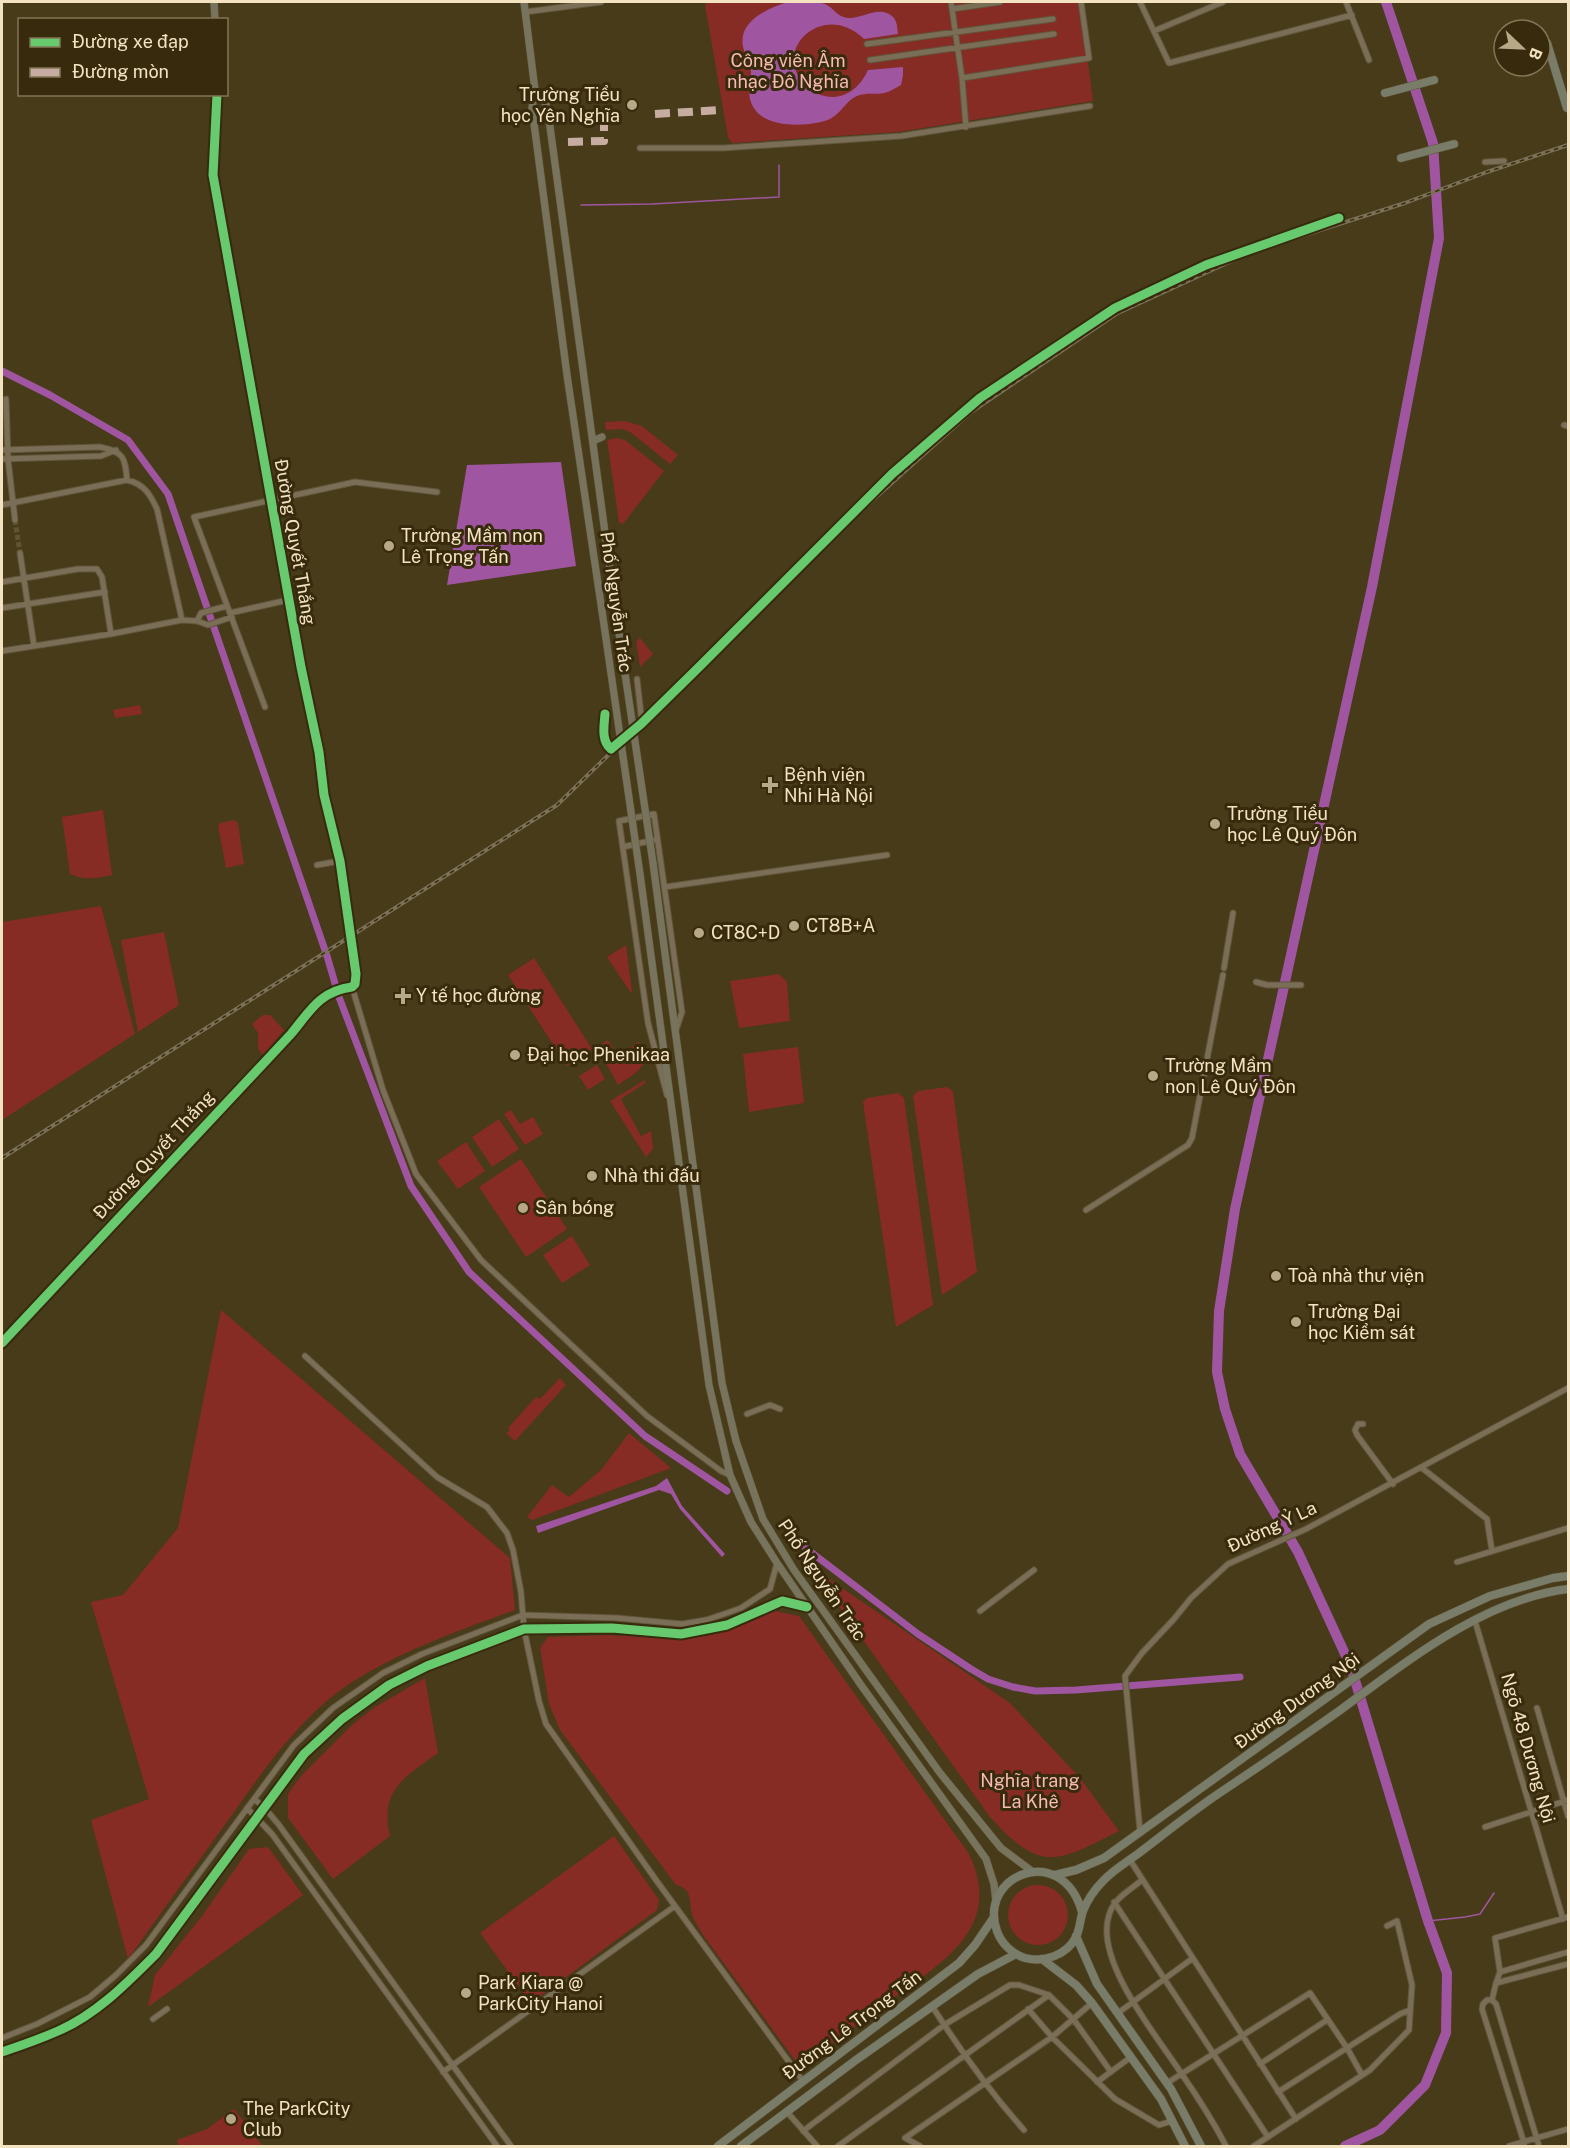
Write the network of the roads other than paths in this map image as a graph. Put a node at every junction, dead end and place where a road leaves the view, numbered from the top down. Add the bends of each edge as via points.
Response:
1 (214, 2) edge
2 (524, 2) edge
3 (601, 2) edge
4 (951, 2) edge
5 (1000, 2) edge
6 (1081, 2) edge
7 (1140, 2) edge
8 (1223, 2) edge
9 (1346, 2) edge
10 (952, 9) junction
11 (525, 12) junction
12 (1352, 15) junction
13 (215, 18) edge
14 (1053, 19) dead end
15 (1154, 31) junction
16 (955, 32) junction
17 (1054, 34) dead end
18 (867, 44) dead end
19 (957, 47) junction
20 (870, 60) dead end
21 (1369, 60) dead end
22 (1552, 60) edge
23 (962, 78) junction
24 (1434, 80) dead end
25 (535, 90) junction
26 (1385, 93) dead end
27 (217, 96) edge
28 (1090, 106) dead end
29 (1567, 108) edge
30 (966, 127) junction
31 (1454, 144) dead end
32 (640, 148) dead end
33 (1401, 158) dead end
34 (1504, 161) dead end
35 (1485, 162) dead end
36 (1338, 218) dead end
37 (6, 399) dead end
38 (4, 417) edge
39 (602, 437) dead end
40 (593, 441) junction
41 (4, 450) edge
42 (116, 450) junction
43 (4, 459) edge
44 (127, 480) junction
45 (437, 492) dead end
46 (271, 501) junction
47 (12, 503) junction
48 (2, 505) edge
49 (15, 520) tunnel mouth
50 (20, 553) tunnel mouth
51 (25, 579) junction
52 (2, 582) edge
53 (105, 592) junction
54 (288, 600) junction
55 (28, 604) junction
56 (225, 606) junction
57 (2, 608) edge
58 (230, 616) junction
59 (182, 620) junction
60 (197, 621) junction
61 (111, 634) junction
62 (34, 646) junction
63 (2, 651) edge
64 (637, 679) dead end
65 (265, 707) dead end
66 (604, 714) dead end
67 (642, 723) junction
68 (658, 839) junction
69 (623, 847) junction
70 (887, 855) dead end
71 (340, 861) junction
72 (317, 866) dead end
73 (665, 888) junction
74 (1233, 913) dead end
75 (1224, 968) dead end
76 (1223, 975) dead end
77 (1256, 982) dead end
78 (1301, 985) dead end
79 (349, 987) junction
80 (674, 1034) junction
81 (674, 1119) junction
82 (697, 1200) junction
83 (685, 1202) junction
84 (1086, 1210) dead end
85 (2, 1343) edge
86 (305, 1356) dead end
87 (1569, 1388) edge
88 (780, 1409) dead end
89 (747, 1414) dead end
90 (1363, 1424) dead end
91 (1422, 1468) junction
92 (730, 1475) junction
93 (1393, 1484) junction
94 (1569, 1528) edge
95 (1492, 1551) junction
96 (1457, 1562) dead end
97 (777, 1563) junction
98 (1034, 1570) dead end
99 (1569, 1576) edge
100 (1569, 1589) edge
101 (807, 1607) junction
102 (980, 1611) dead end
103 (523, 1615) junction
104 (1475, 1621) junction
105 (524, 1629) junction
106 (1537, 1708) dead end
107 (940, 1773) junction
108 (931, 1780) junction
109 (1188, 1798) junction
110 (254, 1799) junction
111 (1566, 1801) edge
112 (264, 1807) junction
113 (247, 1808) junction
114 (1196, 1809) junction
115 (1531, 1812) junction
116 (1569, 1816) edge
117 (257, 1817) junction
118 (1485, 1827) dead end
119 (1140, 1831) junction
120 (1130, 1860) junction
121 (1033, 1872) junction
122 (1055, 1875) junction
123 (1142, 1880) junction
124 (1114, 1902) junction
125 (996, 1903) junction
126 (675, 1906) junction
127 (1082, 1912) junction
128 (994, 1917) junction
129 (1566, 1918) edge
130 (1387, 1926) dead end
131 (1076, 1936) junction
132 (1569, 1952) edge
133 (1016, 1954) junction
134 (1193, 1958) junction
135 (1042, 1959) junction
136 (1569, 1964) edge
137 (1500, 1972) junction
138 (1164, 1978) junction
139 (1496, 1983) junction
140 (1049, 1995) junction
141 (1492, 2000) junction
142 (1132, 2001) junction
143 (1092, 2003) junction
144 (932, 2006) junction
145 (166, 2009) dead end
146 (1028, 2009) junction
147 (1410, 2010) junction
148 (1118, 2013) junction
149 (153, 2019) dead end
150 (1074, 2020) junction
151 (1327, 2020) junction
152 (944, 2025) junction
153 (1242, 2034) junction
154 (1052, 2037) junction
155 (2, 2038) edge
156 (1347, 2048) junction
157 (2, 2052) edge
158 (1213, 2054) junction
159 (963, 2055) junction
160 (1131, 2056) junction
161 (1260, 2064) junction
162 (453, 2065) junction
163 (443, 2072) junction
164 (1110, 2072) junction
165 (1182, 2074) junction
166 (1362, 2075) junction
167 (803, 2081) junction
168 (1097, 2082) junction
169 (1167, 2083) junction
170 (984, 2084) junction
171 (1278, 2092) junction
172 (787, 2112) junction
173 (1296, 2119) junction
174 (1172, 2121) junction
175 (1569, 2129) edge
176 (1024, 2130) dead end
177 (804, 2131) junction
178 (1268, 2138) junction
179 (1537, 2138) junction
180 (1524, 2144) edge
181 (497, 2146) edge
182 (511, 2146) edge
183 (718, 2146) edge
184 (741, 2146) edge
185 (817, 2146) edge
186 (838, 2146) edge
187 (920, 2146) edge
188 (1185, 2146) edge
189 (1201, 2146) edge
190 (1226, 2146) edge
191 (1254, 2146) edge
192 (1509, 2146) edge
193 (1539, 2146) edge

1 - 13 main road
2 - 11 main road, Phố Nguyễn Trác
3 - 11 street
4 - 10 street
5 - 10 street
6 - 23 street via 1089,58
7 - 15 street
8 - 15 street
9 - 12 street
10 - 16 street
11 - 25 main road, Phố Nguyễn Trác
12 - 15 street via 1168,63
12 - 21 street
14 - 16 street
16 - 18 street
16 - 19 street
17 - 19 street
19 - 20 street
19 - 23 street
22 - 29 main road
23 - 30 street
24 - 26 main road
25 - 40 main road, Phố Nguyễn Trác via 548,112
25 - 81 main road, Phố Nguyễn Trác, bridge via 533,119 567,375
27 - 46 main road, Đường Quyết Thắng via 213,175
28 - 30 street
30 - 32 street via 901,136 723,148
31 - 33 main road
34 - 35 street
36 - 67 street via 1206,265 1115,308 980,398 892,474
37 - 38 street
38 - 41 street
39 - 40 main road
40 - 80 main road, Phố Nguyễn Trác, bridge
41 - 42 street
41 - 43 street
42 - 43 street via 101,456
42 - 44 street via 125,460
43 - 47 street
44 - 47 street
44 - 59 street via 141,484 157,509
45 - 46 street via 355,482
46 - 54 main road, Đường Quyết Thắng
46 - 56 street via 194,516
47 - 48 street
47 - 49 street
50 - 51 street
51 - 52 street
51 - 53 street via 97,569
51 - 55 street
53 - 55 street
53 - 61 street
54 - 58 street
54 - 71 main road, Đường Quyết Thắng
55 - 57 street
55 - 62 street
56 - 58 street
56 - 60 street via 201,613
58 - 60 street via 208,625
58 - 65 street
59 - 60 street
59 - 61 street
61 - 62 street
62 - 63 street
64 - 67 street
66 - 67 street via 604,739 611,749
68 - 69 street
68 - 69 street, Phố Nguyễn Trác via 654,814 619,821
68 - 73 street, Phố Nguyễn Trác
69 - 81 street, Phố Nguyễn Trác via 648,1023
70 - 73 street
71 - 72 street
71 - 79 main road, Đường Quyết Thắng via 356,974 355,984
73 - 80 street, Phố Nguyễn Trác via 682,1012
74 - 75 street
76 - 84 street via 1188,1145
77 - 78 street
79 - 85 main road, Đường Quyết Thắng via 322,997
79 - 92 street via 416,1174 481,1260 648,1416
80 - 82 main road, Phố Nguyễn Trác
81 - 83 main road, Phố Nguyễn Trác
82 - 83 main road
82 - 107 main road, Phố Nguyễn Trác via 722,1383 736,1441 763,1519 794,1570
83 - 92 main road, Phố Nguyễn Trác via 709,1385
86 - 103 street via 430,1471 487,1507 497,1518 513,1550
87 - 91 street, Đường Ỷ La
88 - 89 street via 770,1405
90 - 93 street via 1358,1424 1357,1435
91 - 93 street, Đường Ỷ La
91 - 95 street via 1487,1519
92 - 97 main road, Phố Nguyễn Trác via 751,1522
93 - 119 street, Đường Ỷ La via 1228,1564 1191,1598 1125,1676
94 - 95 street
95 - 96 street
97 - 101 main road, Phố Nguyễn Trác
97 - 103 street via 770,1589 741,1608 706,1620 682,1624
98 - 102 street
99 - 109 main road, Đường Dương Nội via 1490,1596 1429,1624
100 - 104 main road, Đường Dương Nội via 1508,1605
101 - 105 street via 782,1601 727,1625 681,1634 612,1628
101 - 108 main road, Phố Nguyễn Trác
103 - 105 street
103 - 110 street via 383,1673 333,1708 294,1745
104 - 114 main road, Đường Dương Nội via 1439,1638
104 - 115 street, Ngõ 48 Dương Nội
105 - 112 street via 390,1685 342,1719 304,1754
105 - 126 street via 546,1725
106 - 111 street
107 - 108 main road
107 - 121 main road, Phố Nguyễn Trác via 1001,1848
108 - 125 main road, Phố Nguyễn Trác via 986,1859
109 - 114 main road
109 - 119 main road, Đường Dương Nội
110 - 112 street
110 - 113 street
111 - 115 street
111 - 116 street
112 - 117 street
112 - 162 street
113 - 117 street
113 - 155 street via 146,1945 116,1975 90,1997
114 - 120 main road, Đường Dương Nội
115 - 118 street
115 - 129 street, Ngõ 48 Dương Nội
117 - 157 street via 156,1954 119,1989 60,2031
117 - 163 street
119 - 122 main road, Đường Dương Nội via 1104,1858
120 - 123 street
120 - 127 main road, Đường Dương Nội via 1102,1881
121 - 122 main road
121 - 125 main road via 1011,1881
122 - 127 main road via 1075,1893
123 - 124 street
123 - 134 street
124 - 138 street
124 - 142 street via 1107,1924 1107,1946
125 - 128 main road
126 - 162 street
126 - 167 street
127 - 131 main road
128 - 133 main road via 1001,1939
128 - 167 main road, Đường Lê Trọng Tấn via 959,1963
129 - 137 street via 1495,1938
130 - 147 street via 1397,1921 1412,1985
131 - 135 main road via 1058,1954
131 - 148 main road via 1090,1972
132 - 137 street
133 - 135 main road
133 - 144 main road, Đường Lê Trọng Tấn
134 - 138 street
134 - 153 street
135 - 143 main road
136 - 139 street
137 - 139 street
138 - 142 street
138 - 158 street
139 - 141 street
140 - 146 street
140 - 150 street
140 - 152 street via 1010,1984
141 - 179 street
141 - 180 street via 1487,2000 1482,2009
142 - 148 street
142 - 165 street
143 - 150 street
143 - 160 main road
144 - 152 street
144 - 172 main road, Đường Lê Trọng Tấn
145 - 149 street
146 - 154 street
146 - 159 street
147 - 156 street
147 - 166 street via 1409,2030
148 - 169 main road
150 - 154 street
150 - 164 street
151 - 153 street via 1310,1993
151 - 156 street
151 - 161 street
152 - 159 street
152 - 177 street
153 - 158 street
153 - 161 street
154 - 168 street
154 - 170 street
156 - 166 street
156 - 171 street
158 - 165 street
158 - 178 street
159 - 170 street
159 - 186 street
160 - 164 street
160 - 174 main road
161 - 171 street
162 - 163 street
162 - 182 street
163 - 181 street
164 - 168 street
165 - 169 street
165 - 190 street
166 - 173 street
167 - 183 main road, Đường Lê Trọng Tấn
168 - 174 street via 1114,2099 1160,2125
169 - 189 main road
170 - 176 street
170 - 187 street via 905,2138
171 - 173 street
172 - 177 street
172 - 184 main road, Đường Lê Trọng Tấn
173 - 178 street
174 - 188 main road
175 - 179 street
177 - 185 street
178 - 191 street
179 - 180 street
179 - 193 street
180 - 192 street

